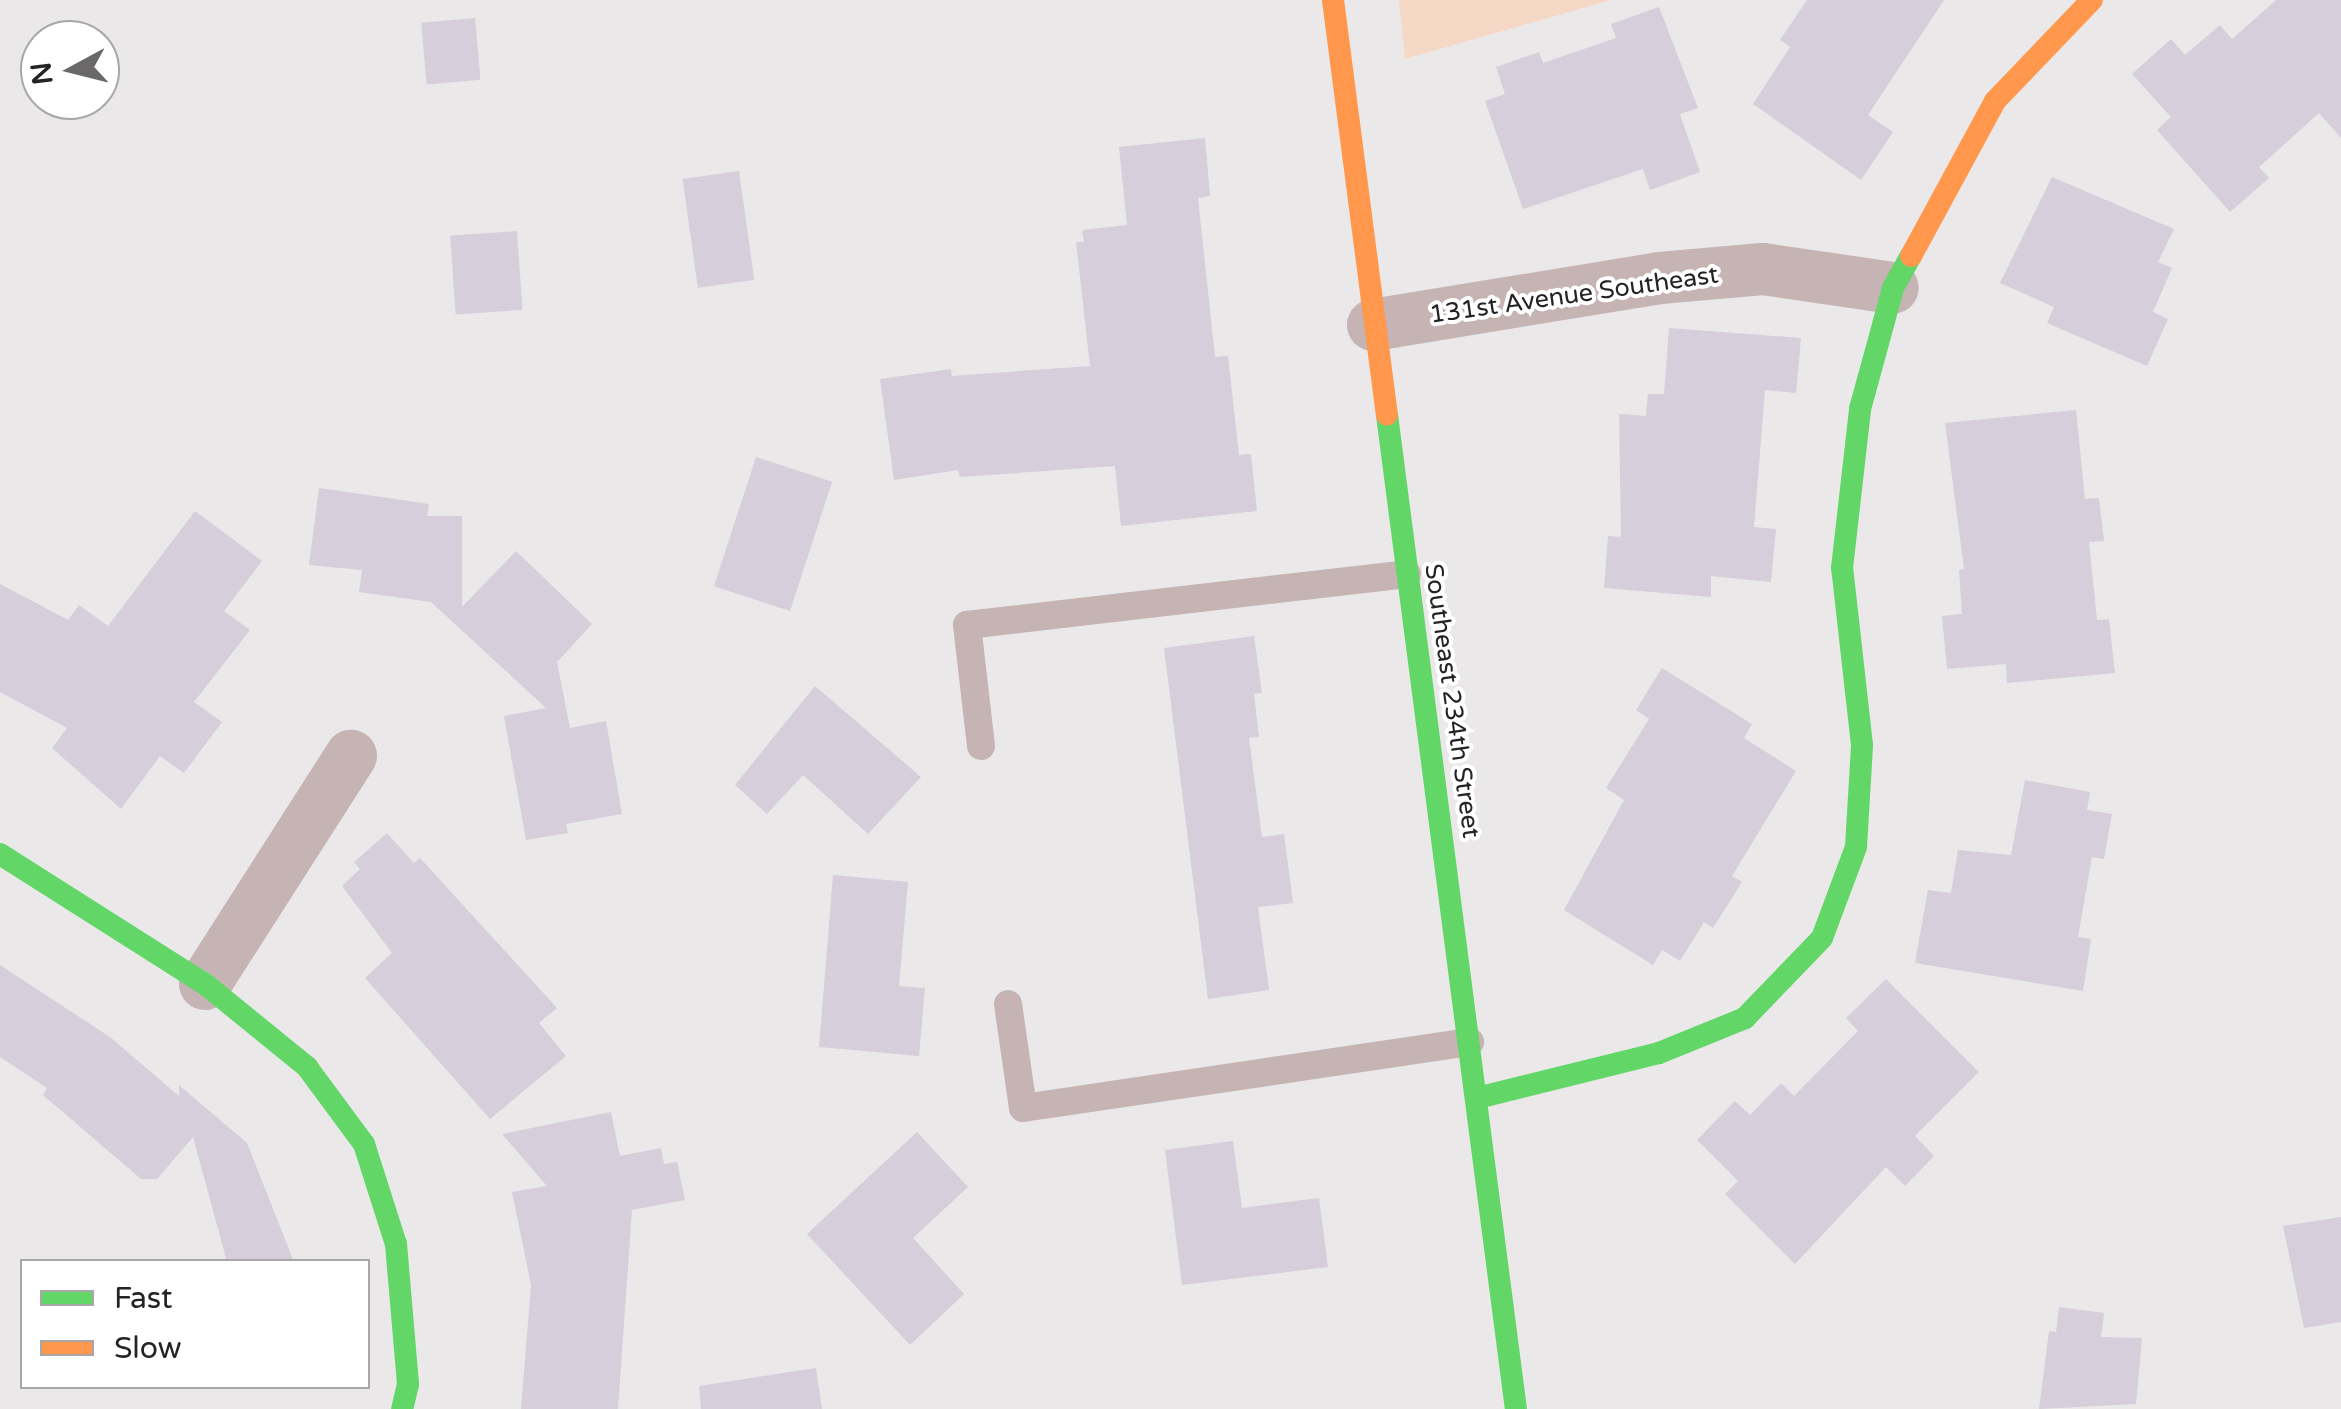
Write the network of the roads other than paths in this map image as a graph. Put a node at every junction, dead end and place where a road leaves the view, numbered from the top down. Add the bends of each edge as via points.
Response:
1 (1333, 0) edge
2 (2092, 0) edge
3 (1893, 288) junction
4 (1373, 326) junction
5 (1407, 574) junction
6 (981, 746) dead end
7 (352, 756) dead end
8 (0, 854) edge
9 (205, 984) junction
10 (1008, 1004) dead end
11 (1470, 1042) junction
12 (1477, 1098) junction
13 (402, 1409) edge
14 (1516, 1409) edge

1 - 4 street, Southeast 234th Street
2 - 3 street via 1995,101
3 - 4 street, 131st Avenue Southeast via 1746,270
3 - 12 street via 1860,409 1842,568 1862,745 1856,848 1822,938 1745,1018 1659,1054
4 - 5 street, Southeast 234th Street
5 - 6 lane via 967,625
5 - 11 street, Southeast 234th Street
7 - 9 street
8 - 9 street
9 - 13 street via 306,1067 364,1144 396,1244 408,1384
10 - 11 lane via 1023,1108
11 - 12 street, Southeast 234th Street
12 - 14 street, Southeast 234th Street

